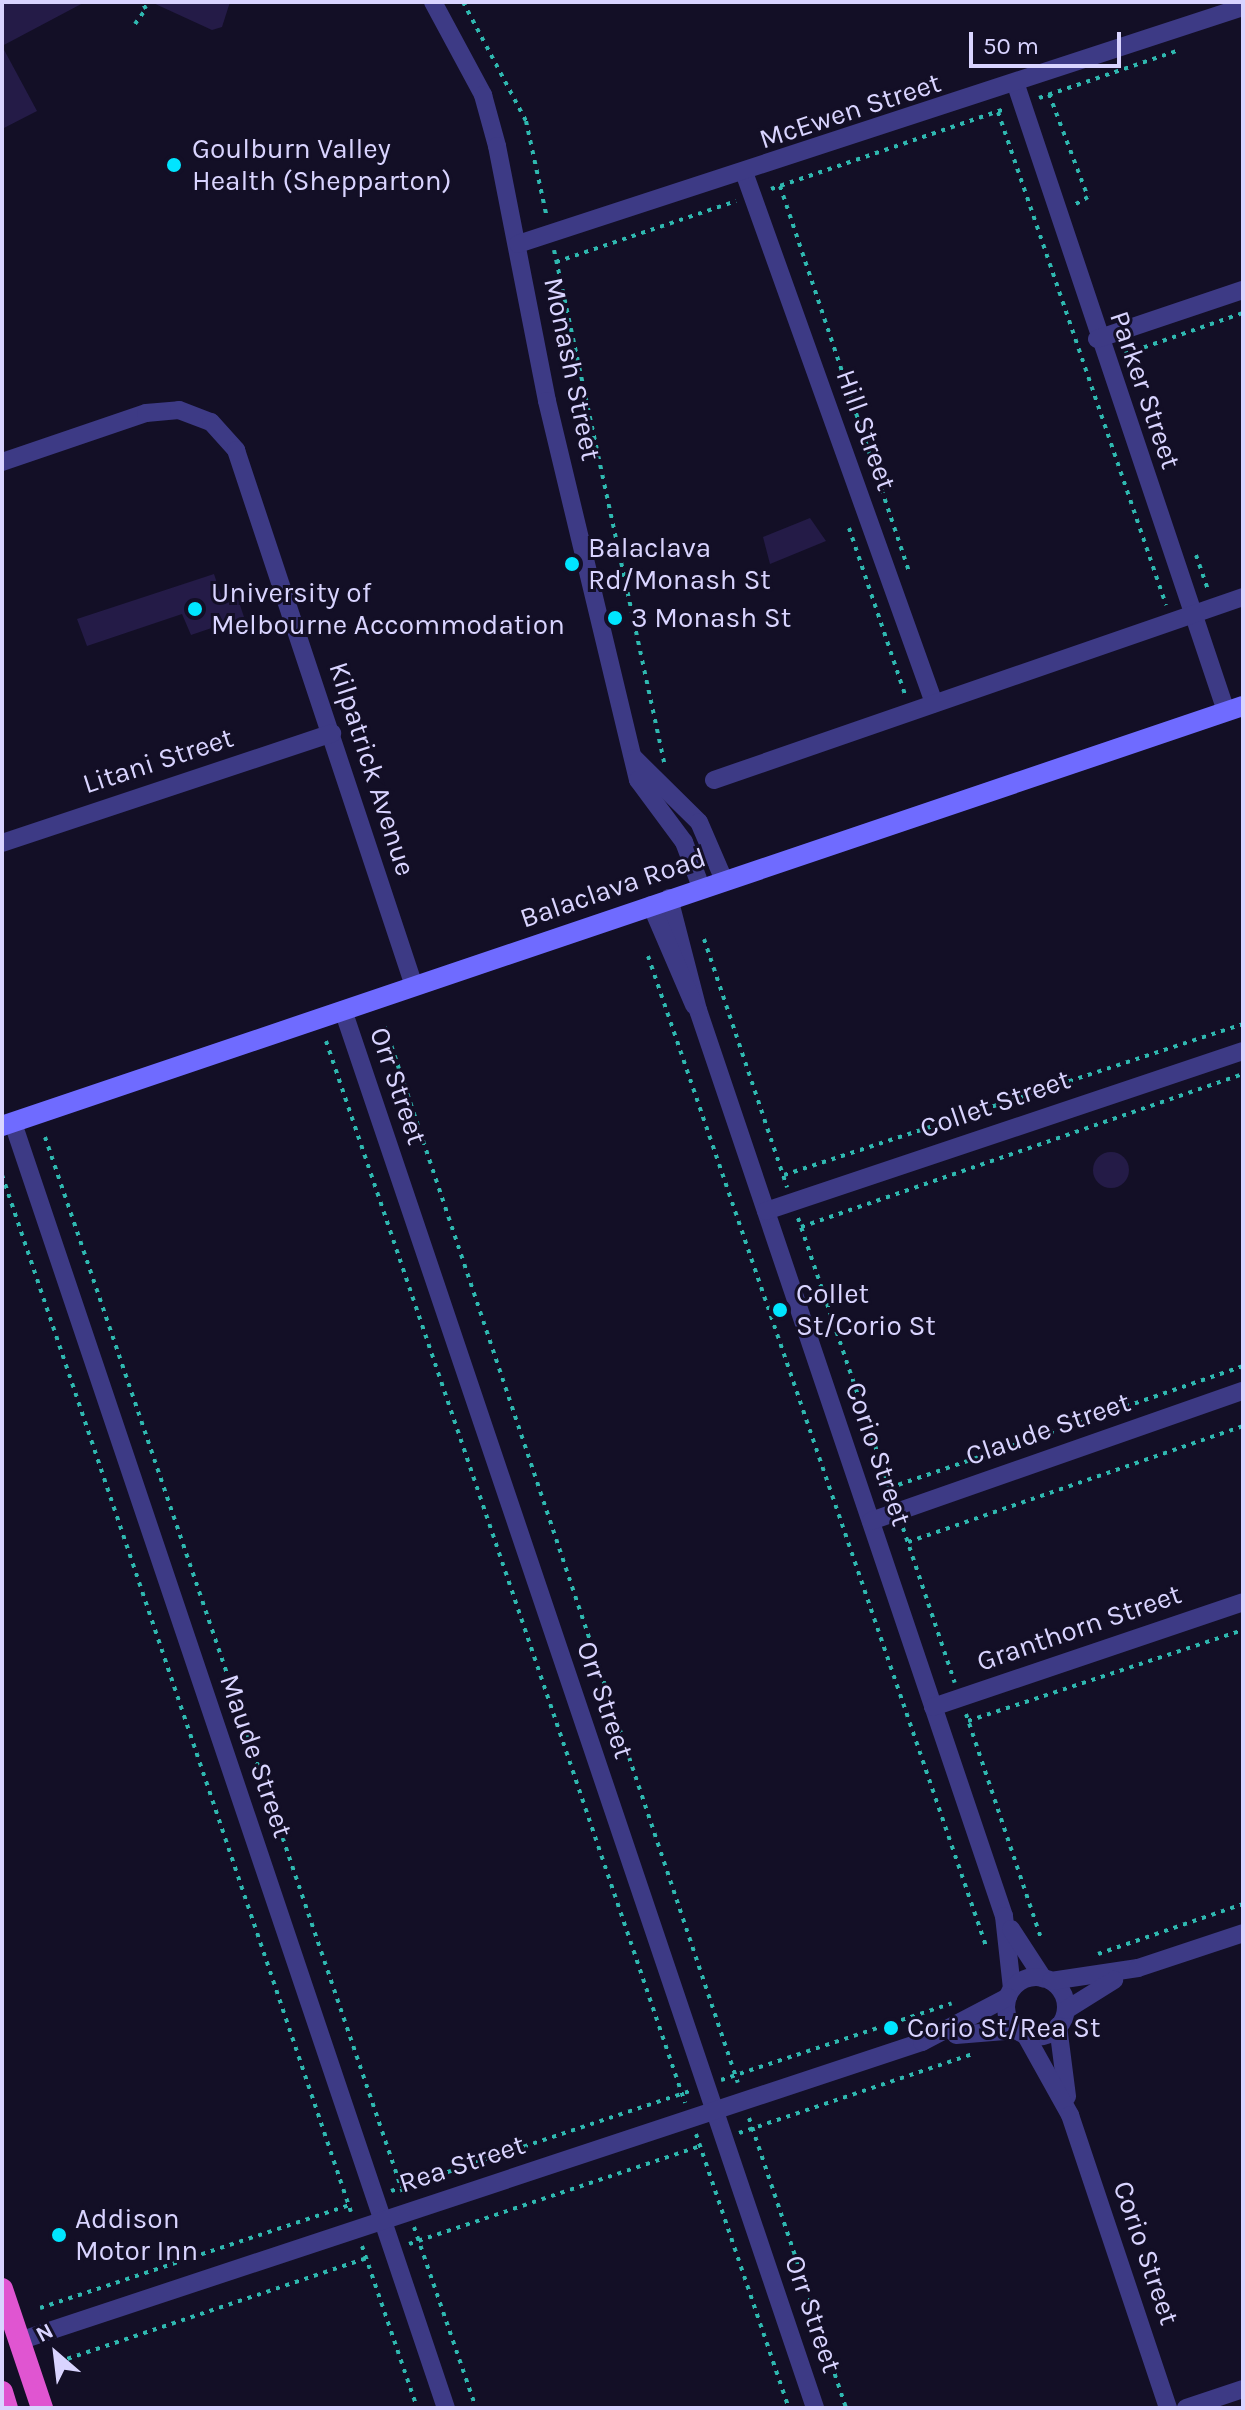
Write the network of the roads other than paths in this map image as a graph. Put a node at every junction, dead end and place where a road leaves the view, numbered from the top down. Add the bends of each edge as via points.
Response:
1 (433, 2) edge
2 (1243, 7) edge
3 (1019, 94) junction
4 (745, 175) junction
5 (518, 244) junction
6 (1243, 290) edge
7 (1097, 339) junction
8 (2, 462) edge
9 (1243, 597) edge
10 (1192, 614) junction
11 (934, 703) junction
12 (1234, 708) edge
13 (332, 733) junction
14 (632, 756) junction
15 (714, 780) dead end
16 (2, 843) edge
17 (724, 880) junction
18 (701, 887) junction
19 (660, 901) junction
20 (414, 986) junction
21 (343, 1010) junction
22 (1243, 1051) edge
23 (8, 1124) edge
24 (766, 1211) junction
25 (1243, 1391) edge
26 (871, 1521) junction
27 (1243, 1602) edge
28 (933, 1707) junction
29 (1004, 1916) junction
30 (1243, 1933) edge
31 (1138, 1968) junction
32 (1047, 1979) junction
33 (1010, 1993) junction
34 (1062, 2018) junction
35 (1021, 2032) junction
36 (922, 2042) junction
37 (714, 2111) junction
38 (1070, 2115) junction
39 (382, 2219) junction
40 (3, 2295) edge
41 (11, 2344) edge
42 (1243, 2389) edge
43 (2, 2392) edge
44 (7, 2408) edge
45 (42, 2408) edge
46 (446, 2408) edge
47 (815, 2408) edge
48 (1168, 2408) edge
49 (1186, 2408) edge

1 - 5 street, Monash Street via 483,95
2 - 3 street, McEwen Street
3 - 4 street, McEwen Street
3 - 7 street, Parker Street
4 - 5 street, McEwen Street
4 - 11 street, Hill Street
5 - 14 street, Monash Street
6 - 7 street
7 - 10 street, Parker Street
8 - 13 street, Kilpatrick Avenue via 146,413 179,410 211,422 236,450
9 - 10 street
10 - 11 street
10 - 12 street, Parker Street
11 - 15 street
12 - 17 main road, Balaclava Road
13 - 16 street, Litani Street
13 - 20 street, Kilpatrick Avenue
14 - 17 street via 699,822
14 - 18 street, Monash Street via 638,780 684,842
17 - 18 main road, Balaclava Road
18 - 19 main road, Balaclava Road
19 - 20 main road, Balaclava Road
19 - 24 street, Corio Street
20 - 21 main road, Balaclava Road
21 - 23 main road, Balaclava Road
21 - 37 street, Orr Street
22 - 24 street, Collet Street
23 - 39 street, Maude Street
24 - 26 street, Corio Street
25 - 26 street, Claude Street
26 - 28 street, Corio Street
27 - 28 street, Granthorn Street
28 - 29 street, Corio Street
29 - 32 street, Corio Street
29 - 33 street, Corio Street
30 - 31 street
31 - 32 street
31 - 34 street
32 - 33 street, Rea Street
32 - 34 street, Corio Street
33 - 35 street, Corio Street
33 - 36 street, Rea Street
34 - 35 street, Rea Street
34 - 38 street, Corio Street
35 - 36 street, Rea Street
35 - 38 street, Corio Street
36 - 37 street, Rea Street
37 - 39 street, Rea Street
37 - 47 street, Orr Street
38 - 48 street, Corio Street
39 - 41 street, Rea Street
39 - 46 street, Maude Street
40 - 41 highway
41 - 45 highway
42 - 49 street
43 - 44 highway

